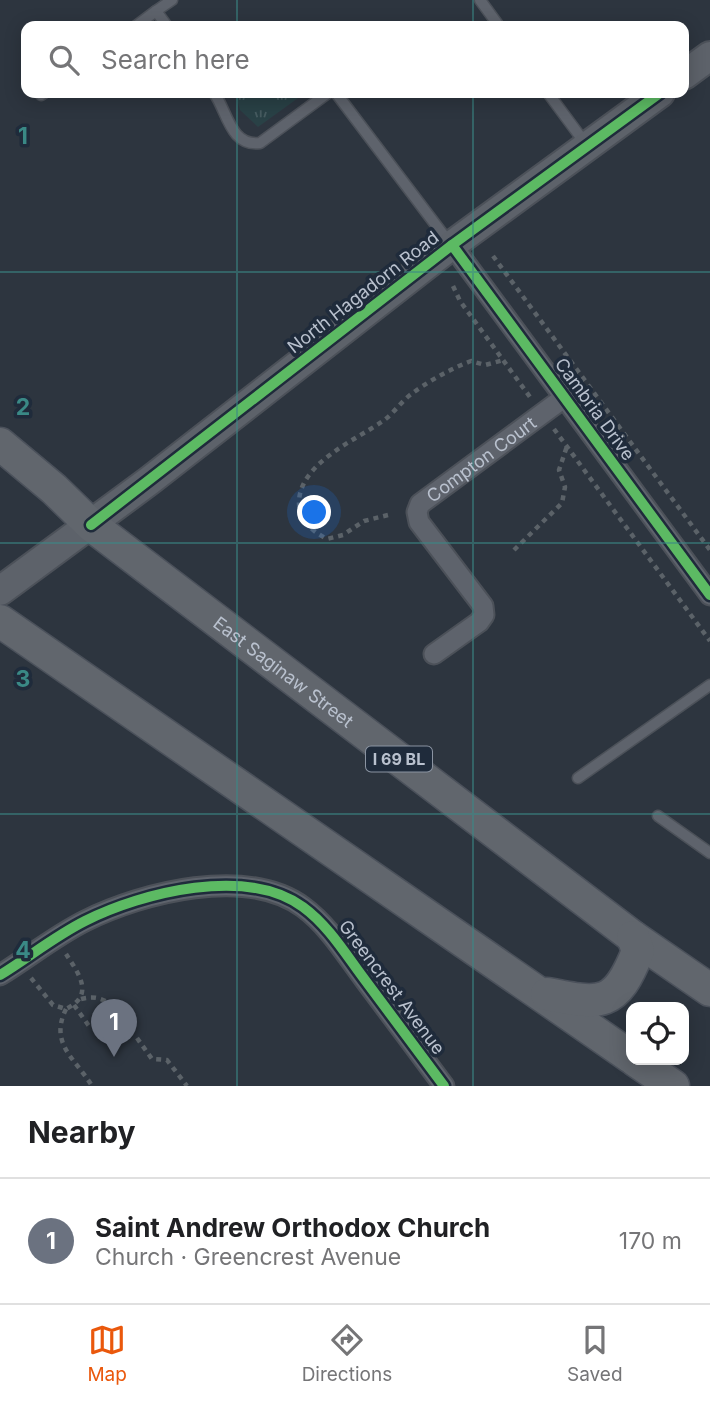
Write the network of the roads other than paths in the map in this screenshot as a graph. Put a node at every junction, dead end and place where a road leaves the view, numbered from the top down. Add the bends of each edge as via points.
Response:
1 (172, 0) edge
2 (480, 0) edge
3 (156, 11) junction
4 (143, 21) edge
5 (163, 21) edge
6 (495, 21) edge
7 (710, 56) edge
8 (689, 71) edge
9 (220, 98) edge
10 (321, 98) edge
11 (340, 98) edge
12 (552, 98) edge
13 (653, 98) edge
14 (588, 146) junction
15 (452, 245) junction
16 (565, 397) junction
17 (0, 444) edge
18 (91, 525) junction
19 (0, 591) edge
20 (710, 595) edge
21 (0, 621) edge
22 (434, 654) dead end
23 (710, 685) edge
24 (578, 778) dead end
25 (658, 816) dead end
26 (710, 853) edge
27 (633, 937) junction
28 (0, 975) edge
29 (710, 990) edge
30 (539, 992) junction
31 (626, 1053) edge
32 (643, 1065) edge
33 (444, 1086) edge
34 (673, 1086) edge

1 - 3 lane
2 - 6 lane
3 - 4 lane
3 - 5 lane
7 - 8 street
9 - 10 lane via 230,126 251,144 260,143
11 - 15 lane
12 - 14 lane
13 - 14 street, North Hagadorn Road
14 - 15 street, North Hagadorn Road
15 - 16 street, Cambria Drive
15 - 18 street, North Hagadorn Road
16 - 20 street, Cambria Drive
16 - 22 street, Compton Court via 420,504 416,512 419,522 483,606 484,615
17 - 18 main road, East Saginaw Street / I 69 BL
18 - 19 street, North Hagadorn Road
18 - 27 main road, East Saginaw Street / I 69 BL
21 - 30 main road
23 - 24 lane
25 - 26 lane
27 - 29 main road, East Saginaw Street / I 69 BL
27 - 30 main road via 638,951 627,980 610,995 589,1002
28 - 33 street, Greencrest Avenue via 102,914 165,895 227,885 267,890 303,907 331,934
30 - 31 main road
32 - 34 main road

